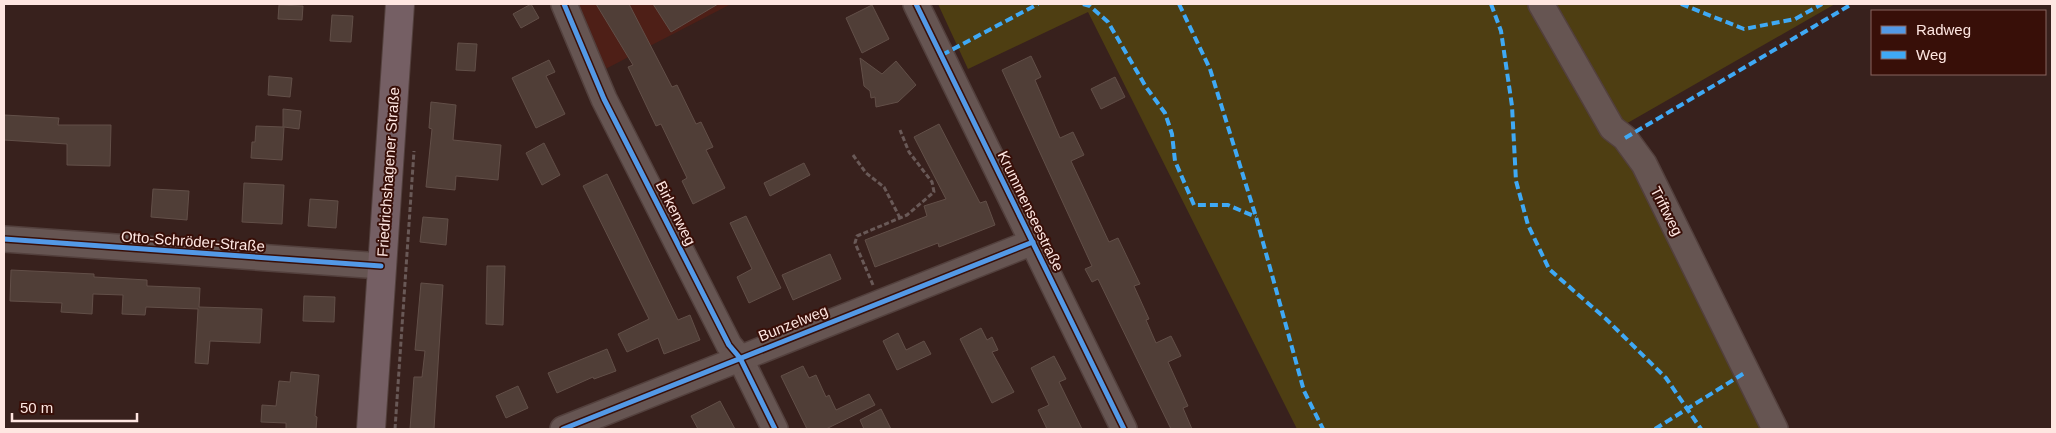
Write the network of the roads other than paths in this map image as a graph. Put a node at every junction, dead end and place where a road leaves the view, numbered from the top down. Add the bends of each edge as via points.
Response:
1 (400, 4) edge
2 (564, 4) edge
3 (916, 4) edge
4 (1542, 4) edge
5 (4, 239) edge
6 (1032, 242) junction
7 (381, 266) junction
8 (740, 358) junction
9 (371, 429) edge
10 (563, 429) edge
11 (775, 429) edge
12 (1124, 429) edge
13 (1775, 429) edge

1 - 7 main road, Friedrichshagener Straße
2 - 8 street, Birkenweg via 604,99 729,345
3 - 6 street, Krummenseestraße
4 - 13 street, Triftweg via 1612,128 1625,138 1644,164
5 - 7 street, Otto-Schröder-Straße
6 - 8 street, Bunzelweg
6 - 12 street, Krummenseestraße
7 - 9 main road, Friedrichshagener Straße
8 - 10 street, Bunzelweg
8 - 11 street, Birkenweg

